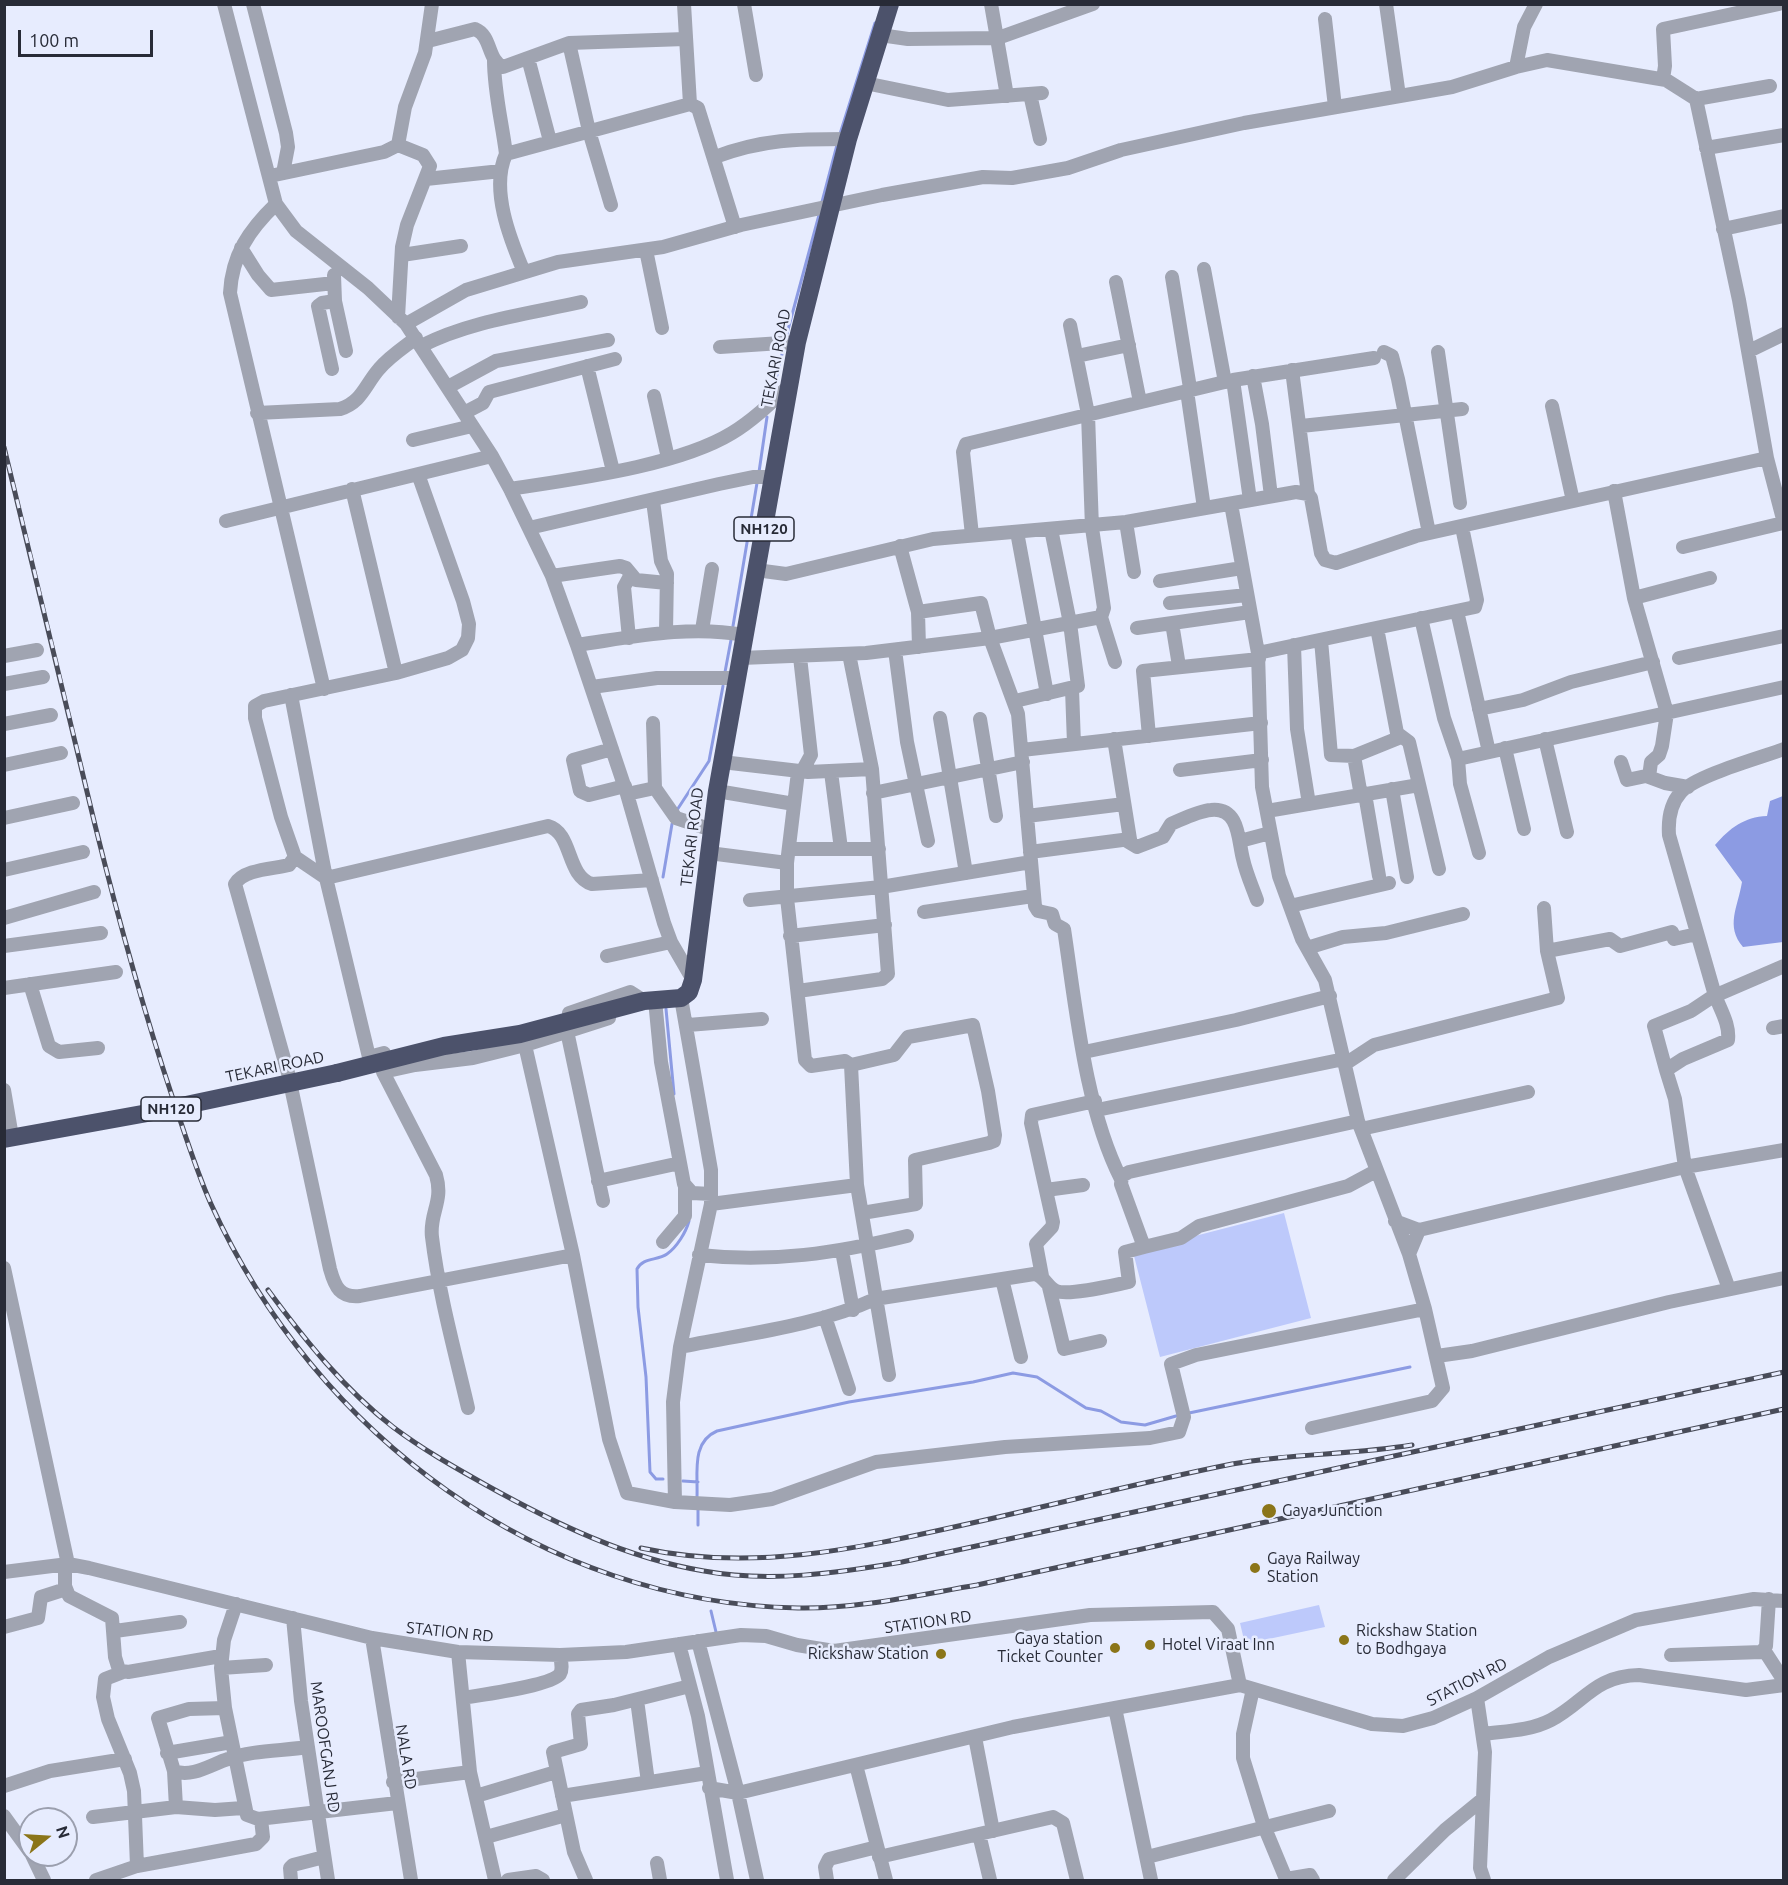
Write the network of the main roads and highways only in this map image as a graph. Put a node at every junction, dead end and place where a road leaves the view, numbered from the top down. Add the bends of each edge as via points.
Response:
1 (890, 4) edge
2 (6, 1135) edge

1 - 2 highway, TEKARI ROAD / NH120, bridge via 848,139 797,342 717,791 689,992 681,998 622,1007 501,1038 444,1046 258,1091

